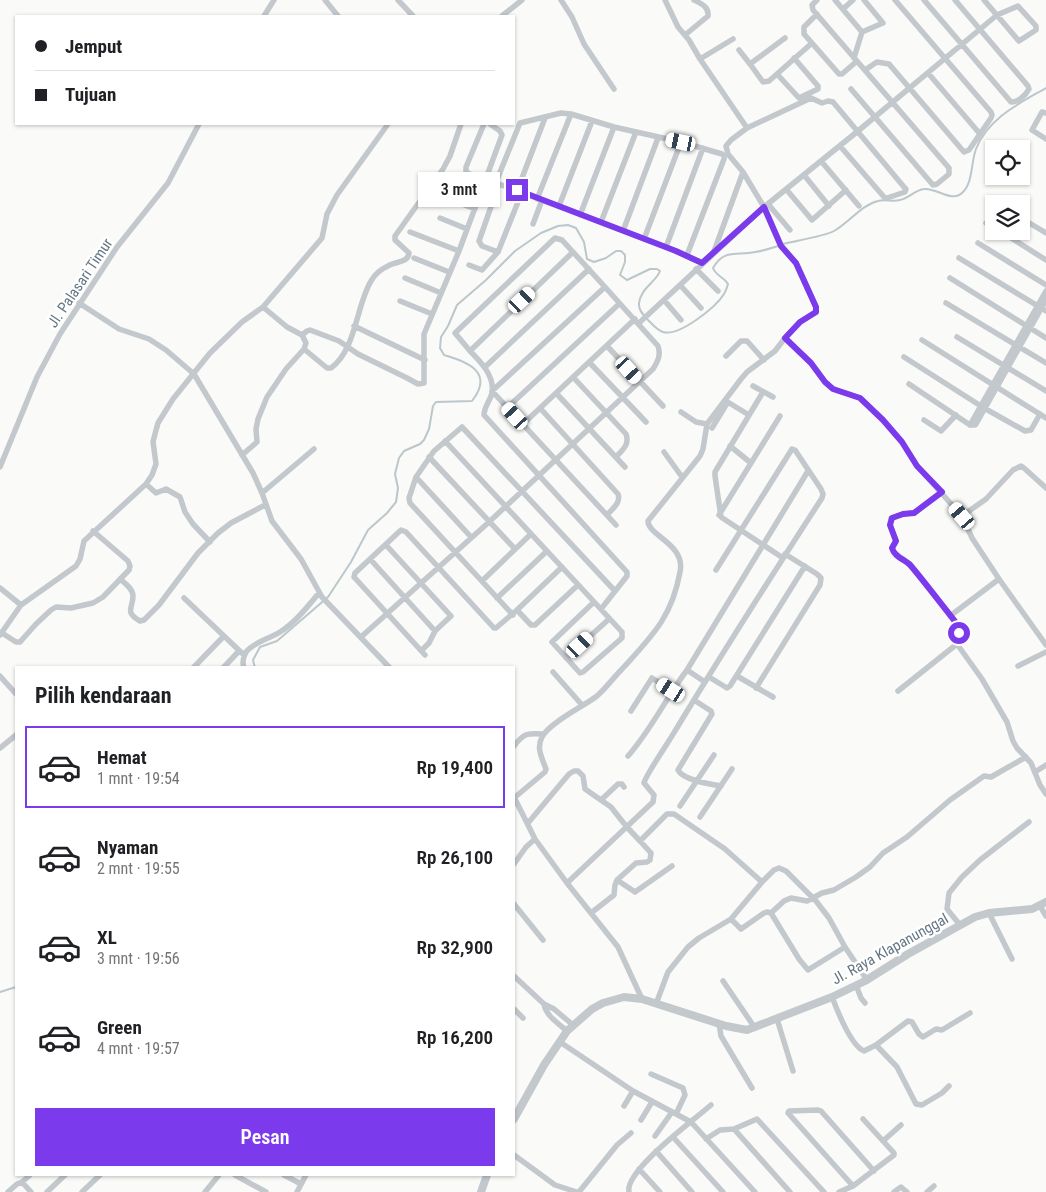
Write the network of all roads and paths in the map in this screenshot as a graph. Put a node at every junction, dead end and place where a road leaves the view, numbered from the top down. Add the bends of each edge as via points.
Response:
1 (274, 0) edge
2 (324, 0) edge
3 (398, 0) edge
4 (522, 0) edge
5 (562, 0) edge
6 (665, 0) edge
7 (694, 0) edge
8 (817, 0) edge
9 (835, 0) edge
10 (853, 0) edge
11 (864, 0) edge
12 (895, 0) edge
13 (924, 0) edge
14 (955, 0) edge
15 (984, 0) edge
16 (843, 9) junction
17 (816, 14) junction
18 (265, 15) edge
19 (337, 15) edge
20 (412, 15) edge
21 (503, 15) edge
22 (997, 15) junction
23 (980, 30) junction
24 (862, 32) junction
25 (685, 35) junction
26 (785, 38) dead end
27 (733, 39) dead end
28 (812, 43) junction
29 (962, 44) junction
30 (739, 50) dead end
31 (794, 58) junction
32 (946, 58) junction
33 (700, 59) junction
34 (855, 60) junction
35 (750, 64) junction
36 (864, 70) junction
37 (928, 73) junction
38 (777, 74) junction
39 (911, 88) junction
40 (614, 89) dead end
41 (851, 89) dead end
42 (892, 103) junction
43 (571, 114) junction
44 (1046, 114) edge
45 (875, 117) junction
46 (545, 118) junction
47 (592, 121) junction
48 (198, 125) edge
49 (387, 125) edge
50 (461, 125) edge
51 (484, 125) edge
52 (491, 125) edge
53 (614, 127) junction
54 (747, 128) junction
55 (636, 132) junction
56 (858, 132) junction
57 (980, 134) junction
58 (658, 138) junction
59 (1046, 139) edge
60 (681, 142) junction
61 (840, 146) junction
62 (703, 148) junction
63 (726, 155) junction
64 (821, 161) junction
65 (743, 172) junction
66 (804, 175) junction
67 (486, 179) junction
68 (468, 182) dead end
69 (497, 183) junction
70 (483, 188) junction
71 (786, 190) junction
72 (846, 190) junction
73 (519, 191) junction
74 (452, 200) dead end
75 (540, 200) junction
76 (766, 205) junction
77 (559, 206) junction
78 (829, 206) junction
79 (859, 206) dead end
80 (475, 209) junction
81 (580, 215) junction
82 (440, 218) dead end
83 (601, 222) junction
84 (1030, 223) edge
85 (533, 224) dead end
86 (467, 229) junction
87 (623, 230) junction
88 (790, 230) dead end
89 (410, 232) dead end
90 (1046, 233) edge
91 (644, 238) junction
92 (1014, 240) edge
93 (978, 244) dead end
94 (666, 247) junction
95 (458, 251) junction
96 (498, 252) junction
97 (573, 252) junction
98 (713, 254) junction
99 (687, 255) junction
100 (414, 258) dead end
101 (959, 258) dead end
102 (1046, 260) edge
103 (702, 263) junction
104 (469, 266) dead end
105 (589, 269) junction
106 (696, 269) junction
107 (449, 272) junction
108 (405, 278) dead end
109 (950, 278) dead end
110 (680, 285) junction
111 (1046, 286) edge
112 (605, 287) junction
113 (718, 291) dead end
114 (1046, 291) edge
115 (441, 293) junction
116 (664, 300) junction
117 (1046, 300) edge
118 (400, 301) dead end
119 (80, 303) junction
120 (620, 304) junction
121 (946, 304) dead end
122 (263, 307) junction
123 (701, 308) dead end
124 (1041, 308) edge
125 (432, 314) junction
126 (639, 320) junction
127 (681, 320) dead end
128 (354, 326) junction
129 (1028, 327) junction
130 (302, 335) junction
131 (957, 337) dead end
132 (785, 338) junction
133 (1046, 338) edge
134 (922, 340) dead end
135 (607, 346) junction
136 (1016, 346) junction
137 (347, 347) junction
138 (304, 349) junction
139 (470, 351) junction
140 (726, 356) dead end
141 (904, 357) dead end
142 (425, 360) junction
143 (764, 360) junction
144 (589, 362) junction
145 (1046, 364) edge
146 (1006, 366) junction
147 (485, 367) junction
148 (194, 374) junction
149 (573, 377) junction
150 (640, 382) junction
151 (909, 384) dead end
152 (753, 386) dead end
153 (994, 386) junction
154 (492, 391) junction
155 (1046, 391) edge
156 (763, 392) junction
157 (556, 393) junction
158 (623, 398) junction
159 (773, 398) dead end
160 (727, 401) junction
161 (663, 406) dead end
162 (508, 407) junction
163 (983, 407) junction
164 (540, 408) junction
165 (681, 412) dead end
166 (606, 413) junction
167 (1040, 414) junction
168 (750, 415) junction
169 (780, 416) dead end
170 (956, 416) junction
171 (1046, 418) edge
172 (924, 420) dead end
173 (646, 422) dead end
174 (523, 424) junction
175 (706, 424) junction
176 (712, 428) dead end
177 (590, 429) junction
178 (445, 441) junction
179 (572, 444) junction
180 (730, 446) junction
181 (314, 449) dead end
182 (664, 452) dead end
183 (242, 454) junction
184 (428, 457) junction
185 (616, 457) junction
186 (556, 460) junction
187 (751, 463) junction
188 (0, 467) edge
189 (625, 467) dead end
190 (808, 470) junction
191 (539, 475) junction
192 (416, 477) junction
193 (682, 477) junction
194 (146, 484) junction
195 (1046, 488) edge
196 (522, 490) junction
197 (942, 492) junction
198 (262, 493) junction
199 (265, 505) junction
200 (506, 505) junction
201 (607, 515) junction
202 (720, 515) junction
203 (962, 516) junction
204 (489, 522) junction
205 (616, 525) dead end
206 (93, 531) junction
207 (740, 531) junction
208 (531, 534) junction
209 (472, 536) junction
210 (210, 542) junction
211 (386, 545) junction
212 (762, 545) junction
213 (515, 549) junction
214 (547, 551) junction
215 (455, 552) junction
216 (784, 556) junction
217 (370, 559) junction
218 (439, 566) junction
219 (804, 566) junction
220 (562, 568) junction
221 (716, 570) dead end
222 (120, 579) junction
223 (998, 579) junction
224 (482, 581) junction
225 (422, 582) junction
226 (578, 585) junction
227 (0, 588) edge
228 (615, 591) junction
229 (320, 595) junction
230 (184, 598) dead end
231 (405, 598) junction
232 (498, 598) junction
233 (594, 602) junction
234 (21, 605) junction
235 (601, 609) junction
236 (515, 612) junction
237 (388, 613) junction
238 (950, 616) junction
239 (609, 619) junction
240 (435, 631) junction
241 (1, 634) edge
242 (1043, 634) edge
243 (224, 636) junction
244 (361, 638) junction
245 (957, 644) junction
246 (1046, 645) edge
247 (1046, 652) edge
248 (242, 653) junction
249 (566, 658) junction
250 (195, 666) edge
251 (226, 666) edge
252 (244, 666) edge
253 (388, 666) edge
254 (1018, 666) dead end
255 (687, 670) junction
256 (553, 672) dead end
257 (0, 676) edge
258 (737, 676) junction
259 (707, 679) junction
260 (756, 688) junction
261 (671, 690) junction
262 (898, 691) dead end
263 (15, 693) edge
264 (773, 697) dead end
265 (694, 700) junction
266 (582, 705) junction
267 (631, 710) dead end
268 (543, 734) junction
269 (15, 736) edge
270 (515, 745) edge
271 (0, 748) edge
272 (714, 755) dead end
273 (628, 756) dead end
274 (1026, 757) junction
275 (1046, 765) edge
276 (732, 769) dead end
277 (1035, 772) junction
278 (697, 781) junction
279 (721, 786) junction
280 (624, 787) dead end
281 (1046, 794) edge
282 (515, 797) edge
283 (515, 800) edge
284 (601, 800) junction
285 (680, 806) dead end
286 (700, 817) dead end
287 (1029, 822) dead end
288 (528, 823) junction
289 (626, 826) junction
290 (535, 839) junction
291 (640, 841) junction
292 (515, 863) edge
293 (672, 866) dead end
294 (617, 880) junction
295 (762, 882) junction
296 (567, 883) junction
297 (812, 896) junction
298 (1043, 904) edge
299 (515, 905) edge
300 (591, 913) junction
301 (771, 913) junction
302 (989, 913) junction
303 (1046, 916) edge
304 (730, 919) junction
305 (960, 925) junction
306 (543, 940) dead end
307 (845, 947) junction
308 (1012, 959) dead end
309 (515, 978) edge
310 (867, 980) junction
311 (723, 981) dead end
312 (856, 985) junction
313 (832, 996) junction
314 (642, 999) junction
315 (865, 1003) dead end
316 (544, 1004) junction
317 (656, 1004) junction
318 (515, 1009) edge
319 (970, 1013) dead end
320 (522, 1018) dead end
321 (777, 1019) junction
322 (719, 1024) junction
323 (573, 1025) junction
324 (754, 1028) junction
325 (567, 1031) junction
326 (560, 1042) junction
327 (876, 1045) junction
328 (793, 1071) dead end
329 (651, 1074) dead end
330 (948, 1086) dead end
331 (752, 1088) dead end
332 (633, 1091) junction
333 (652, 1102) junction
334 (711, 1105) dead end
335 (624, 1106) dead end
336 (674, 1113) junction
337 (515, 1117) edge
338 (863, 1119) dead end
339 (642, 1120) dead end
340 (691, 1122) junction
341 (901, 1125) dead end
342 (734, 1130) junction
343 (631, 1133) dead end
344 (656, 1136) dead end
345 (673, 1137) junction
346 (706, 1139) junction
347 (883, 1141) junction
348 (656, 1151) junction
349 (515, 1156) edge
350 (639, 1169) junction
351 (874, 1171) junction
352 (29, 1176) edge
353 (64, 1176) edge
354 (99, 1176) edge
355 (218, 1176) edge
356 (237, 1176) edge
357 (286, 1176) edge
358 (305, 1176) edge
359 (486, 1176) edge
360 (22, 1182) junction
361 (301, 1184) junction
362 (854, 1186) junction
363 (934, 1186) dead end
364 (8, 1192) edge
365 (31, 1192) edge
366 (47, 1192) edge
367 (82, 1192) edge
368 (204, 1192) edge
369 (266, 1192) edge
370 (297, 1192) edge
371 (481, 1192) edge
372 (578, 1192) edge
373 (629, 1192) edge
374 (660, 1192) edge
375 (692, 1192) edge
376 (723, 1192) edge
377 (755, 1192) edge
378 (790, 1192) edge
379 (824, 1192) edge
380 (839, 1192) edge
381 (894, 1192) edge
382 (907, 1192) edge
383 (927, 1192) edge

1 - 18 street
2 - 19 street
3 - 20 street
4 - 21 street
5 - 40 street via 584,44
6 - 25 street
7 - 25 street via 705,6 708,16
8 - 17 street via 812,7
9 - 16 street
10 - 16 street
11 - 24 street via 883,22
12 - 32 street
13 - 29 street
14 - 23 street
15 - 22 street
16 - 24 street
17 - 28 street via 802,31
17 - 34 street
22 - 22 street via 1018,6 1036,29 1019,40
22 - 23 street
23 - 29 street
23 - 29 street via 1028,86 1029,89 1016,101 1011,102
24 - 34 street
25 - 33 street
26 - 35 street
27 - 33 street
28 - 31 street
28 - 34 street via 839,74
29 - 32 street
30 - 35 street
31 - 38 street
31 - 38 street via 818,89 800,98
32 - 37 street
32 - 57 street via 992,115
33 - 54 street
34 - 36 street
35 - 38 street via 763,82
36 - 39 street via 887,62
36 - 42 street
37 - 39 street
37 - 57 street
39 - 42 street
39 - 57 street via 964,152
41 - 45 street
42 - 45 street
42 - 45 street via 949,168 949,174 937,184 933,185
43 - 46 street
43 - 47 street
43 - 75 street
44 - 59 street via 1042,112 1032,130
45 - 56 street
46 - 69 street via 518,125
46 - 73 street
47 - 53 street
47 - 77 street
48 - 119 street, Jl. Palasari Timur via 168,182
49 - 122 street via 337,195 322,238
50 - 128 street via 443,169 395,236 410,253 409,257 377,273 362,300
51 - 67 street via 466,171
52 - 67 street via 502,136
53 - 55 street
53 - 81 street
54 - 56 street via 811,98 832,102
54 - 63 street via 726,146
55 - 58 street
55 - 83 street
56 - 61 street
56 - 61 street via 904,186 904,192 884,197
58 - 60 street
58 - 87 street
60 - 62 street
60 - 91 street
61 - 64 street
62 - 63 street
62 - 94 street
63 - 65 street
63 - 99 street
64 - 66 street
64 - 72 street
65 - 76 street
65 - 98 street
66 - 71 street
66 - 78 street
67 - 69 street
67 - 70 street
68 - 70 street
69 - 73 street
69 - 96 street via 478,242
70 - 80 street
71 - 76 street
71 - 78 street via 812,220
72 - 78 street
72 - 79 street
73 - 75 street
73 - 96 street
74 - 80 street
75 - 77 street
75 - 85 street
76 - 88 street
76 - 98 street
76 - 132 street via 781,246 796,263 816,310
77 - 81 street
80 - 86 street
81 - 83 street
82 - 86 street
83 - 87 street
84 - 90 street
86 - 95 street
87 - 91 street
89 - 95 street
91 - 94 street
92 - 102 street
93 - 111 street
94 - 99 street
95 - 107 street
96 - 104 street via 482,270
97 - 105 street
97 - 139 street
97 - 139 street via 562,240 555,238 455,333
98 - 103 street
99 - 103 street
100 - 107 street
101 - 124 street
103 - 106 street
105 - 112 street
105 - 147 street
106 - 110 street
106 - 113 street
107 - 115 street
108 - 115 street
109 - 129 street
110 - 116 street
110 - 123 street
112 - 120 street
112 - 154 street
114 - 124 street
115 - 125 street
116 - 126 street
116 - 127 street
117 - 124 street
118 - 125 street
119 - 148 street via 119,330 149,340 166,350
119 - 188 street, Jl. Palasari Timur via 37,377
120 - 126 street
120 - 162 street
121 - 136 street
122 - 130 street
122 - 148 street via 226,337
124 - 129 street
125 - 142 street via 424,334
126 - 135 street
126 - 150 street via 660,351 658,362
128 - 137 street
128 - 142 street
129 - 133 street
129 - 136 street
130 - 137 street via 310,330
130 - 138 street via 306,343
131 - 146 street
132 - 143 street
132 - 197 street via 833,389 860,398 883,420 917,466
134 - 153 street
135 - 144 street
135 - 150 street
136 - 145 street
136 - 146 street
137 - 138 street via 331,368
137 - 142 street via 421,384
138 - 183 street via 266,397 256,429 257,442
139 - 147 street
140 - 143 street via 744,340
141 - 163 street
143 - 160 street via 747,372
144 - 149 street
144 - 158 street
146 - 153 street
146 - 155 street
147 - 154 street
148 - 183 street
148 - 194 street via 158,423 153,442 156,464
149 - 157 street
149 - 166 street
150 - 158 street
150 - 161 street
151 - 170 street
152 - 156 street
153 - 163 street
153 - 167 street
154 - 162 street
154 - 191 street via 484,415
156 - 159 street
156 - 168 street
157 - 164 street
157 - 177 street
158 - 166 street
158 - 173 street
160 - 168 street
160 - 175 street
160 - 176 street
162 - 174 street
163 - 167 street via 1025,431 1031,430
163 - 170 street via 975,426
164 - 174 street
164 - 179 street
165 - 175 street via 696,422
166 - 177 street
166 - 185 street via 628,440
167 - 171 street
168 - 180 street
169 - 187 street
170 - 172 street via 942,430
174 - 186 street
175 - 193 street via 700,456
177 - 179 street
177 - 185 street
178 - 184 street
178 - 196 street via 464,427
178 - 200 street
179 - 186 street
179 - 201 street via 620,498
180 - 187 street
180 - 202 street via 715,472
181 - 198 street
182 - 193 street
183 - 198 street
184 - 192 street
184 - 204 street
185 - 189 street
186 - 191 street
186 - 201 street
187 - 202 street
190 - 207 street via 792,449
190 - 212 street
190 - 216 street via 821,489 822,498
191 - 196 street
191 - 228 street via 628,572
192 - 209 street
192 - 215 street via 410,503
193 - 266 street via 648,521 650,528 671,544 680,562 681,570 666,616 644,646 597,696
194 - 206 street
194 - 210 street via 156,493 166,490 180,496 185,512
195 - 203 street via 1024,468 1017,467 986,499
196 - 200 street
196 - 228 street
197 - 203 street
197 - 238 street via 914,513 893,517 890,523 896,541 892,548 894,553 910,564
198 - 199 street
199 - 210 street via 231,523
199 - 229 street via 272,521 301,559
200 - 204 street
200 - 208 street
201 - 205 street
202 - 207 street
203 - 223 street
204 - 209 street
204 - 213 street
206 - 222 street via 128,562 129,570
206 - 234 street via 84,541 76,566
207 - 212 street
207 - 221 street
208 - 213 street
208 - 214 street
209 - 215 street
210 - 222 street via 144,620 132,615 133,595
211 - 217 street
211 - 218 street via 404,530
211 - 225 street
212 - 216 street
212 - 255 street
213 - 224 street
214 - 220 street
214 - 232 street
215 - 218 street
215 - 224 street
216 - 219 street
216 - 259 street
217 - 231 street
217 - 237 street via 354,577
218 - 225 street
218 - 236 street via 494,628
219 - 258 street
219 - 260 street via 821,578 820,585
220 - 226 street
220 - 236 street
222 - 241 street via 93,603 51,610 18,643
223 - 238 street
223 - 242 street
224 - 232 street
225 - 231 street
225 - 240 street via 451,616
226 - 233 street
226 - 236 street via 535,625
227 - 234 street
228 - 235 street
229 - 244 street
229 - 248 street via 287,627
230 - 243 street
231 - 237 street
231 - 240 street
232 - 236 street
233 - 235 street
233 - 249 street via 552,640
234 - 241 street
235 - 239 street
237 - 240 street via 424,652
237 - 244 street
238 - 245 street via 960,631
239 - 249 street
239 - 249 street via 622,632 622,638 583,672
242 - 246 street
243 - 248 street
243 - 250 street
244 - 253 street
245 - 262 street
245 - 274 street via 1007,722 1012,741
247 - 254 street
248 - 251 street
248 - 252 street
255 - 259 street
255 - 261 street
256 - 266 street
257 - 263 street
258 - 259 street via 727,688
258 - 260 street
259 - 265 street
260 - 264 street
261 - 267 street via 652,678
261 - 273 street
265 - 278 street via 712,714 678,770
265 - 289 street via 644,778 654,796 653,802
266 - 268 street
268 - 270 street via 527,734
268 - 282 street via 539,749 545,772
269 - 271 street
272 - 278 street
274 - 277 street
274 - 297 street via 991,777 984,776 950,800 856,878 834,890
275 - 277 street
276 - 279 street
277 - 281 street
278 - 279 street
278 - 285 street
279 - 286 street
280 - 284 street via 620,783
283 - 288 street
284 - 288 street via 585,788 582,773 574,771
284 - 289 street
287 - 305 street via 980,860 949,893 947,908
288 - 290 street
289 - 291 street
289 - 296 street
290 - 292 street
290 - 296 street
291 - 294 street via 651,853 650,860 636,863
291 - 295 street via 667,814 674,814 725,849
293 - 294 street via 635,892
294 - 300 street via 614,895
295 - 297 street via 774,870 783,868
295 - 304 street
296 - 300 street
297 - 301 street via 807,901 791,898
297 - 307 street
298 - 302 street, Jl. Raya Klapanunggal via 1017,911
298 - 303 street
299 - 306 street
300 - 314 street via 618,947
301 - 304 street via 764,913 741,929
301 - 307 street via 806,970
302 - 305 street, Jl. Raya Klapanunggal
302 - 308 street
304 - 317 street via 688,947 668,972
305 - 310 street, Jl. Raya Klapanunggal
307 - 310 street
309 - 316 street
310 - 312 street, Jl. Raya Klapanunggal
311 - 324 street
312 - 313 street, Jl. Raya Klapanunggal
312 - 315 street
313 - 321 street, Jl. Raya Klapanunggal
313 - 327 street via 838,1016 858,1048 864,1051
314 - 317 street, Jl. Raya Klapanunggal
314 - 323 street, Jl. Raya Klapanunggal via 624,997 603,1003
316 - 323 street
316 - 325 street via 549,1016
317 - 322 street, Jl. Raya Klapanunggal
318 - 320 street
319 - 327 street via 923,1037 908,1021
321 - 324 street, Jl. Raya Klapanunggal
321 - 328 street
322 - 324 street, Jl. Raya Klapanunggal via 747,1030
322 - 331 street via 721,1036
323 - 325 street, Jl. Raya Klapanunggal
325 - 326 street, Jl. Raya Klapanunggal
326 - 332 street
326 - 337 street, Jl. Raya Klapanunggal
327 - 330 street via 897,1068 916,1104 922,1105
329 - 336 street via 683,1088 685,1095
332 - 333 street
332 - 335 street
333 - 336 street
333 - 339 street
334 - 340 street
336 - 340 street
336 - 344 street
338 - 347 street
340 - 345 street
340 - 346 street
341 - 347 street
342 - 346 street via 720,1130
342 - 378 street
342 - 379 street via 760,1120
343 - 372 street
345 - 348 street
345 - 376 street
346 - 377 street
347 - 351 street via 894,1155
348 - 350 street
348 - 375 street
349 - 372 street via 555,1185
350 - 373 street
350 - 374 street
351 - 362 street
351 - 362 street via 821,1111 789,1110 788,1113
352 - 360 street
353 - 366 street
354 - 367 street
355 - 368 street
356 - 369 street
357 - 361 street
358 - 361 street
359 - 371 street
360 - 364 street
360 - 365 street
361 - 370 street
362 - 380 street
363 - 383 street
381 - 382 street via 901,1187

